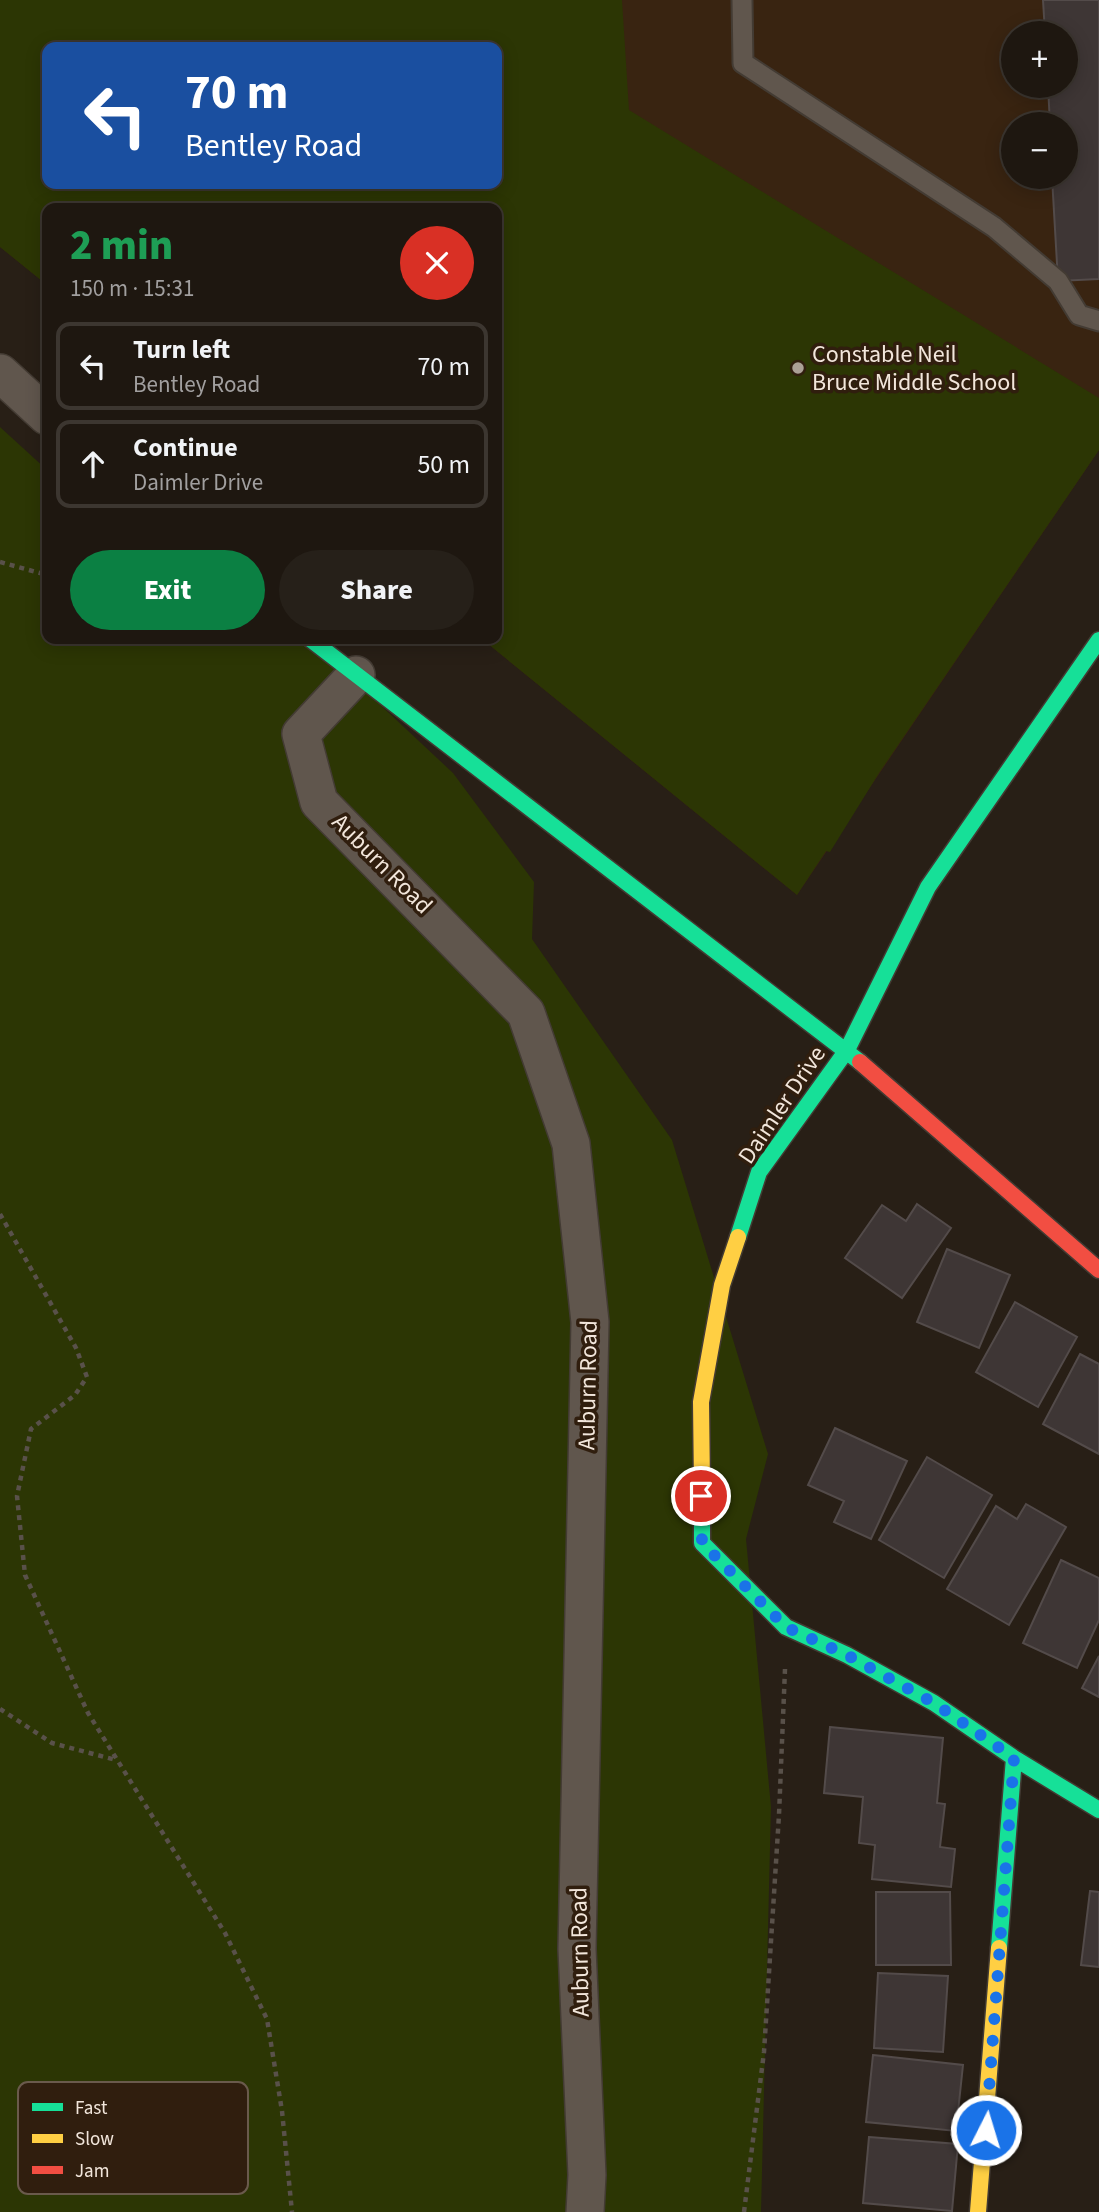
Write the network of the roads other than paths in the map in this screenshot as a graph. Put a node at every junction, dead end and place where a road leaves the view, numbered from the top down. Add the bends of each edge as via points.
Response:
1 (741, 0) edge
2 (1099, 321) edge
3 (0, 373) edge
4 (42, 411) edge
5 (1099, 640) edge
6 (316, 644) edge
7 (356, 675) junction
8 (847, 1050) junction
9 (1099, 1270) edge
10 (1014, 1758) junction
11 (1099, 1810) edge
12 (585, 2212) edge
13 (978, 2212) edge

1 - 2 lane via 743,63 994,227 1058,281 1079,315
3 - 4 street
5 - 8 street, Daimler Drive via 928,887
6 - 7 street
7 - 8 street
7 - 12 street, Auburn Road via 301,734 319,802 526,1013 571,1144 590,1322 577,1949
8 - 9 street
8 - 10 street, Daimler Drive via 760,1172 722,1286 701,1402 702,1543 786,1627 934,1703
10 - 11 street
10 - 13 street

